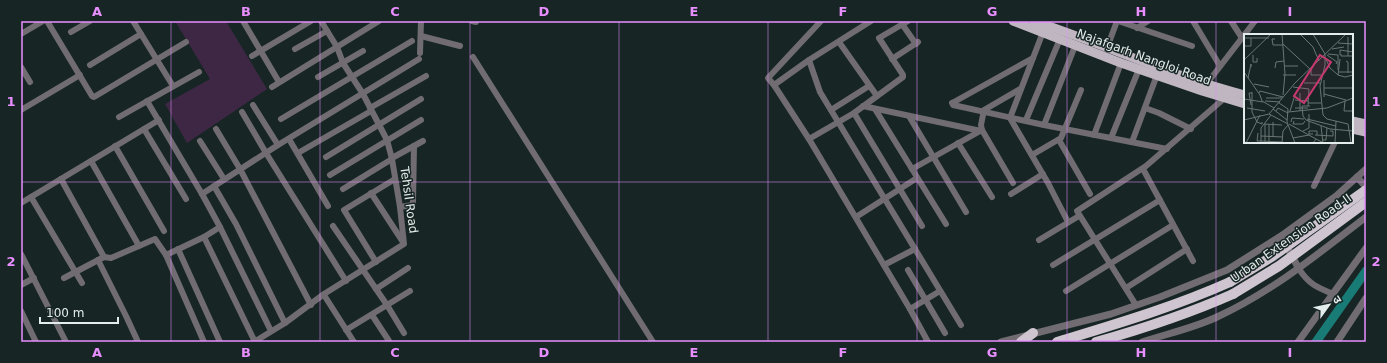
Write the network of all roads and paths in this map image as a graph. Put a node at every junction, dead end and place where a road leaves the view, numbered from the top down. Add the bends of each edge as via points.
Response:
1 (43, 21) edge
2 (47, 21) edge
3 (90, 21) edge
4 (133, 21) edge
5 (243, 21) edge
6 (311, 21) edge
7 (321, 21) edge
8 (379, 21) edge
9 (421, 21) edge
10 (821, 21) edge
11 (871, 21) edge
12 (1013, 21) edge
13 (1117, 21) edge
14 (1148, 21) edge
15 (1193, 21) edge
16 (1231, 21) edge
17 (1255, 21) edge
18 (905, 23) edge
19 (1039, 25) edge
20 (1137, 28) junction
21 (327, 31) junction
22 (70, 32) dead end
23 (21, 34) edge
24 (141, 34) junction
25 (1245, 34) edge
26 (1244, 35) edge
27 (421, 36) junction
28 (1242, 38) junction
29 (1060, 39) junction
30 (412, 41) dead end
31 (186, 42) dead end
32 (839, 42) junction
33 (460, 46) dead end
34 (1075, 46) junction
35 (1192, 46) dead end
36 (337, 47) junction
37 (1107, 48) junction
38 (260, 50) junction
39 (295, 50) dead end
40 (363, 51) dead end
41 (252, 56) dead end
42 (473, 57) dead end
43 (1033, 58) junction
44 (892, 59) junction
45 (157, 60) junction
46 (809, 60) junction
47 (343, 63) junction
48 (1122, 63) junction
49 (90, 64) dead end
50 (1220, 66) junction
51 (21, 67) edge
52 (1139, 69) junction
53 (199, 72) dead end
54 (80, 75) junction
55 (1157, 75) junction
56 (426, 76) dead end
57 (318, 77) dead end
58 (352, 77) junction
59 (30, 82) dead end
60 (279, 82) junction
61 (774, 85) junction
62 (173, 86) junction
63 (272, 86) dead end
64 (869, 86) junction
65 (1204, 87) junction
66 (1020, 90) junction
67 (1080, 90) dead end
68 (363, 94) junction
69 (1228, 95) junction
70 (1244, 95) edge
71 (877, 96) junction
72 (421, 99) dead end
73 (147, 100) junction
74 (1244, 103) edge
75 (253, 105) dead end
76 (863, 106) junction
77 (1145, 108) junction
78 (370, 109) junction
79 (875, 109) junction
80 (21, 110) edge
81 (831, 110) junction
82 (983, 111) junction
83 (242, 112) dead end
84 (854, 113) junction
85 (909, 116) junction
86 (119, 117) dead end
87 (1010, 118) junction
88 (159, 120) junction
89 (282, 120) dead end
90 (421, 120) dead end
91 (1026, 120) junction
92 (1353, 121) edge
93 (838, 122) junction
94 (379, 124) junction
95 (1366, 124) edge
96 (1044, 125) junction
97 (1353, 128) edge
98 (144, 129) junction
99 (216, 129) dead end
100 (1064, 129) junction
101 (1191, 129) junction
102 (981, 130) junction
103 (1366, 132) edge
104 (1094, 135) junction
105 (1111, 138) junction
106 (289, 139) junction
107 (809, 139) junction
108 (387, 140) junction
109 (1059, 140) junction
110 (200, 141) dead end
111 (423, 141) dead end
112 (1132, 142) junction
113 (958, 143) junction
114 (1335, 143) edge
115 (278, 145) junction
116 (115, 146) junction
117 (414, 146) junction
118 (1167, 149) junction
119 (266, 153) junction
120 (298, 153) junction
121 (1032, 155) junction
122 (326, 157) dead end
123 (932, 157) junction
124 (392, 158) junction
125 (91, 161) junction
126 (912, 169) junction
127 (1143, 169) junction
128 (1366, 169) edge
129 (240, 170) junction
130 (1043, 174) junction
131 (330, 175) dead end
132 (1357, 177) junction
133 (395, 178) junction
134 (917, 178) junction
135 (61, 179) junction
136 (224, 179) junction
137 (1013, 183) dead end
138 (214, 186) junction
139 (1314, 186) dead end
140 (1366, 188) edge
141 (343, 189) dead end
142 (900, 189) junction
143 (371, 193) junction
144 (202, 194) junction
145 (1011, 194) dead end
146 (1090, 194) dead end
147 (31, 197) junction
148 (992, 197) dead end
149 (885, 199) junction
150 (186, 200) dead end
151 (1160, 200) junction
152 (1366, 202) edge
153 (21, 203) edge
154 (328, 206) dead end
155 (400, 207) junction
156 (966, 212) dead end
157 (1079, 216) junction
158 (1366, 216) edge
159 (856, 217) junction
160 (1068, 222) junction
161 (946, 224) dead end
162 (1174, 225) junction
163 (333, 226) dead end
164 (922, 226) dead end
165 (220, 227) junction
166 (164, 231) dead end
167 (1281, 236) junction
168 (204, 237) junction
169 (1094, 239) junction
170 (1039, 240) dead end
171 (404, 244) junction
172 (139, 246) junction
173 (1366, 248) edge
174 (178, 249) junction
175 (915, 249) junction
176 (1187, 249) junction
177 (21, 254) edge
178 (166, 255) junction
179 (101, 258) junction
180 (1193, 261) dead end
181 (376, 262) junction
182 (1110, 264) junction
183 (884, 265) junction
184 (1053, 265) dead end
185 (408, 268) dead end
186 (1300, 269) junction
187 (363, 270) junction
188 (908, 270) dead end
189 (75, 272) junction
190 (34, 278) junction
191 (64, 278) dead end
192 (346, 281) junction
193 (82, 283) dead end
194 (21, 285) edge
195 (1126, 288) junction
196 (376, 289) junction
197 (410, 291) dead end
198 (940, 291) junction
199 (1066, 291) dead end
200 (1333, 294) junction
201 (324, 295) junction
202 (1366, 298) edge
203 (926, 300) junction
204 (311, 305) junction
205 (387, 305) junction
206 (1136, 305) junction
207 (910, 309) junction
208 (21, 311) edge
209 (372, 315) junction
210 (285, 323) junction
211 (961, 325) dead end
212 (346, 330) junction
213 (271, 332) junction
214 (404, 333) dead end
215 (945, 333) dead end
216 (1034, 333) junction
217 (389, 341) dead end
218 (36, 342) edge
219 (66, 342) edge
220 (138, 342) edge
221 (204, 342) edge
222 (220, 342) edge
223 (254, 342) edge
224 (354, 342) edge
225 (653, 342) edge
226 (928, 342) edge
227 (1001, 342) edge
228 (1021, 342) edge
229 (1057, 342) edge
230 (1096, 342) edge
231 (1142, 342) edge
232 (1298, 342) edge
233 (1337, 342) edge

1 - 23 street
2 - 54 street
3 - 22 street
4 - 24 street
5 - 38 street
6 - 38 street
7 - 21 street, Tehsil Road
8 - 36 street
9 - 27 street
10 - 61 street via 768,78
11 - 32 street
12 - 19 main road, Najafgarh Nangloi Road
13 - 20 street
13 - 37 street
14 - 20 street
15 - 50 street
16 - 28 street
17 - 25 street
18 - 44 street via 917,43
18 - 44 street via 879,38
19 - 29 main road, Najafgarh Nangloi Road
19 - 37 main road
19 - 43 street
20 - 35 street
21 - 36 street, Tehsil Road
21 - 39 street
24 - 45 street
24 - 49 street
26 - 28 street
27 - 33 street
27 - 68 street via 420,56
28 - 50 street
29 - 34 main road, Najafgarh Nangloi Road
29 - 91 street
30 - 58 street
31 - 45 street
32 - 46 street
32 - 64 street
34 - 48 main road, Najafgarh Nangloi Road
34 - 96 street
36 - 47 street, Tehsil Road
36 - 60 street
37 - 65 main road
38 - 41 street
38 - 60 street
40 - 47 street
42 - 225 street
43 - 66 street
43 - 82 street via 952,103 955,106
44 - 71 street via 903,77
45 - 54 street via 94,97
45 - 62 street
46 - 61 street
46 - 81 street via 820,92
47 - 57 street
47 - 58 street, Tehsil Road
48 - 52 main road, Najafgarh Nangloi Road
48 - 104 street
50 - 65 street
51 - 59 street
52 - 55 main road, Najafgarh Nangloi Road
52 - 105 street
53 - 62 street
54 - 80 street
55 - 65 main road, Najafgarh Nangloi Road
55 - 77 street
56 - 78 street
58 - 68 street, Tehsil Road
58 - 89 street
60 - 63 street
61 - 107 street
62 - 73 street
64 - 71 street
64 - 81 street
65 - 69 main road, Najafgarh Nangloi Road
66 - 82 street
66 - 87 street
67 - 100 street
68 - 78 street, Tehsil Road
68 - 106 street
69 - 70 main road
69 - 74 main road, Najafgarh Nangloi Road
69 - 101 street
71 - 76 street
72 - 94 street
73 - 86 street
73 - 88 street
75 - 115 street
76 - 79 street
76 - 84 street
77 - 101 street
77 - 112 street
78 - 94 street, Tehsil Road
78 - 120 street
79 - 85 street
79 - 126 street
81 - 93 street
82 - 87 street
82 - 102 street
83 - 119 street
84 - 93 street
84 - 142 street
85 - 102 street
85 - 123 street
87 - 91 street
87 - 121 street
88 - 98 street
88 - 144 street
90 - 108 street
91 - 96 street
92 - 95 main road
93 - 107 street
93 - 149 street
94 - 108 street, Tehsil Road
94 - 122 street
96 - 100 street
97 - 103 main road
98 - 116 street
98 - 150 street
99 - 129 street
100 - 104 street
100 - 109 street
101 - 118 street
102 - 113 street
102 - 137 street
104 - 105 street
105 - 112 street
106 - 115 street
106 - 120 street
107 - 159 street
108 - 124 street, Tehsil Road
108 - 131 street
109 - 121 street
109 - 146 street
110 - 136 street
111 - 117 street
112 - 118 street
113 - 123 street
113 - 148 street
114 - 139 street
115 - 119 street
116 - 125 street
116 - 166 street
117 - 124 street
117 - 155 street via 413,202 412,205
118 - 127 street
119 - 129 street
119 - 192 street
120 - 154 street
121 - 130 street
123 - 126 street
123 - 156 street
124 - 133 street, Tehsil Road
124 - 141 street
125 - 135 street
125 - 172 street
126 - 134 street
127 - 151 street
127 - 157 street via 1078,210
128 - 132 street
129 - 136 street
129 - 204 street
130 - 145 street
130 - 160 street
132 - 140 street
132 - 167 street via 1336,196
133 - 143 street
133 - 155 street, Tehsil Road
134 - 142 street
134 - 161 street
135 - 147 street
135 - 179 street
136 - 138 street
138 - 144 street
138 - 210 street via 236,224
140 - 229 highway, Urban Extension Road-II, bridge via 1272,256 1230,282 1160,311
142 - 149 street
142 - 164 street
143 - 171 street
143 - 181 street via 344,210
144 - 165 street
147 - 153 street
147 - 189 street
149 - 159 street
149 - 175 street
151 - 162 street
151 - 169 street
152 - 230 highway, Urban Extension Road-II, bridge via 1279,266 1232,294 1164,322
155 - 171 street, Tehsil Road
157 - 160 street
157 - 169 street
158 - 186 street
159 - 183 street
160 - 170 street
162 - 176 street
162 - 182 street
163 - 187 street
165 - 168 street
165 - 213 street
167 - 186 street
167 - 206 street via 1227,270
168 - 174 street
168 - 223 street
169 - 182 street
169 - 184 street
171 - 181 street, Tehsil Road
172 - 178 street via 156,239
172 - 179 street via 111,258
173 - 200 street
174 - 178 street
174 - 222 street
175 - 183 street
175 - 198 street
176 - 180 street
176 - 195 street
177 - 190 street
178 - 221 street
179 - 189 street
179 - 220 street
181 - 187 street, Tehsil Road
182 - 195 street
182 - 199 street
183 - 207 street
185 - 196 street
186 - 200 street via 1313,286
186 - 231 street via 1268,290 1216,317
187 - 192 street, Tehsil Road
187 - 196 street
188 - 203 street
189 - 191 street
189 - 193 street
190 - 194 street
190 - 219 street
192 - 201 street, Tehsil Road
195 - 206 street
196 - 205 street
197 - 205 street
198 - 203 street
198 - 211 street
200 - 232 street
201 - 204 street, Tehsil Road
201 - 212 street
202 - 233 street
203 - 207 street
203 - 215 street
204 - 210 street, Tehsil Road
205 - 209 street
205 - 214 street
206 - 216 street
207 - 226 street
208 - 218 street
209 - 212 street
209 - 217 street
210 - 213 street, Tehsil Road
212 - 224 street
213 - 223 street, Tehsil Road
216 - 227 street
216 - 228 highway

